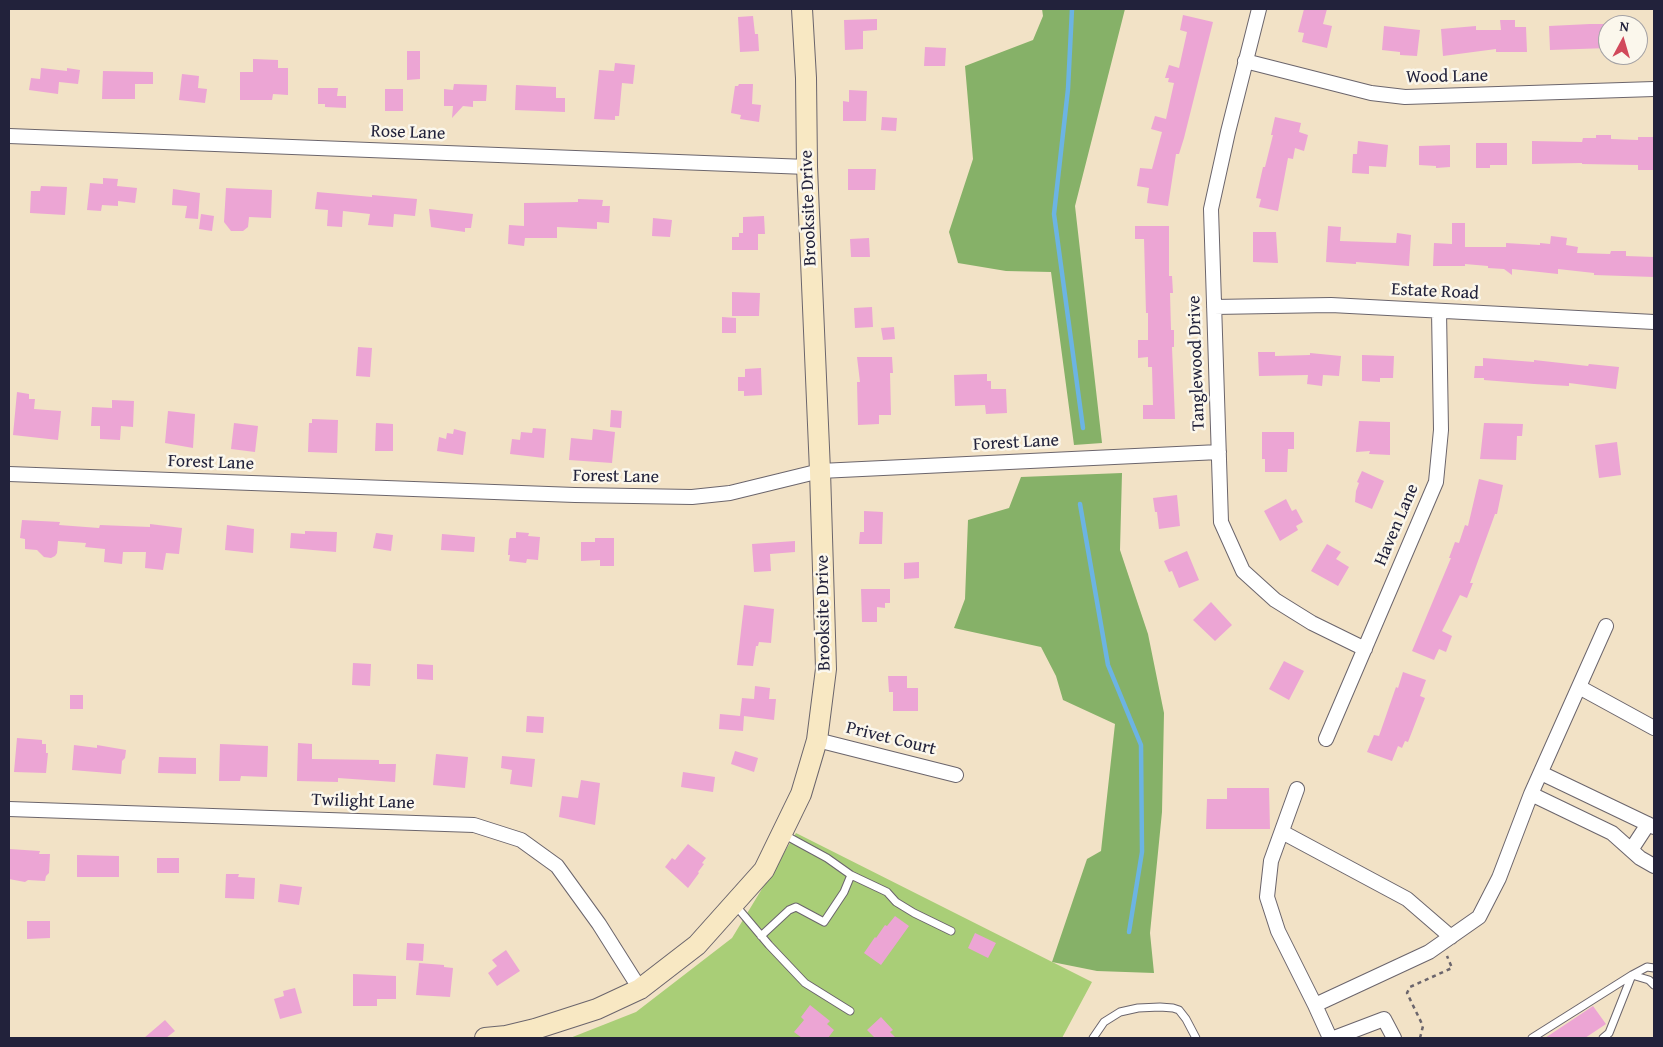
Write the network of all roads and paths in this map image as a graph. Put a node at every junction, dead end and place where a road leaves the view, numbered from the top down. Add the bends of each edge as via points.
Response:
1 (802, 9) edge
2 (1259, 9) edge
3 (1245, 62) junction
4 (1654, 89) edge
5 (9, 136) edge
6 (807, 166) junction
7 (1214, 307) junction
8 (1439, 312) junction
9 (1654, 322) edge
10 (1219, 452) junction
11 (820, 471) junction
12 (9, 474) edge
13 (1606, 626) dead end
14 (1365, 648) junction
15 (1579, 687) junction
16 (1654, 728) edge
17 (1326, 739) dead end
18 (817, 740) junction
19 (1541, 773) junction
20 (956, 775) dead end
21 (1298, 790) dead end
22 (1532, 794) junction
23 (9, 809) edge
24 (1651, 825) edge
25 (1282, 832) junction
26 (782, 833) junction
27 (1631, 850) junction
28 (1654, 866) edge
29 (851, 875) junction
30 (734, 903) junction
31 (951, 930) dead end
32 (761, 936) junction
33 (1446, 940) junction
34 (1654, 968) edge
35 (1632, 975) junction
36 (1654, 985) edge
37 (640, 988) junction
38 (1315, 1005) junction
39 (850, 1011) dead end
40 (534, 1034) edge
41 (485, 1038) edge
42 (1093, 1038) edge
43 (1196, 1038) edge
44 (1330, 1038) edge
45 (1334, 1038) edge
46 (1394, 1038) edge
47 (1420, 1038) edge
48 (1532, 1038) edge
49 (1602, 1038) edge

1 - 6 street, Brooksite Drive
2 - 3 street, Tanglewood Drive
3 - 4 street, Wood Lane via 1372,93 1405,97
3 - 7 street, Tanglewood Drive via 1211,209
5 - 6 street, Rose Lane
6 - 11 street, Brooksite Drive
7 - 8 street, Estate Road via 1331,305
7 - 10 street, Tanglewood Drive
8 - 9 street, Estate Road
8 - 14 street, Haven Lane via 1441,430 1436,482
10 - 11 street, Forest Lane
10 - 14 street, Tanglewood Drive via 1222,522 1243,571 1274,600 1312,623
11 - 12 street, Forest Lane via 730,493 692,497
11 - 18 street, Brooksite Drive via 826,668
13 - 15 street
14 - 17 street, Haven Lane
15 - 16 street
15 - 19 street
18 - 20 street, Privet Court
18 - 26 street, Brooksite Drive via 801,794
19 - 22 street
19 - 24 street
21 - 25 street
22 - 27 street via 1612,834
22 - 33 street via 1499,878 1480,916
23 - 37 street, Twilight Lane via 474,825 521,840 557,866
24 - 27 street
25 - 33 street via 1407,899
25 - 38 street via 1271,860 1267,897 1278,931
26 - 29 lane
26 - 30 street, Brooksite Drive via 764,870
27 - 28 street
29 - 31 lane via 887,892 914,913
29 - 32 lane via 824,922 796,907
30 - 32 lane
30 - 37 street, Brooksite Drive via 697,945
32 - 39 lane via 805,983
33 - 38 street via 1429,952
33 - 47 path via 1452,968 1410,987 1407,993 1424,1026
34 - 35 lane via 1647,967
35 - 36 lane via 1650,980
35 - 48 lane
35 - 49 lane via 1609,1033
37 - 40 street, Brooksite Drive via 598,1009
38 - 44 street
40 - 41 street, Brooksite Drive
42 - 43 lane via 1104,1022 1120,1012 1160,1007 1179,1010
45 - 46 street via 1384,1019

